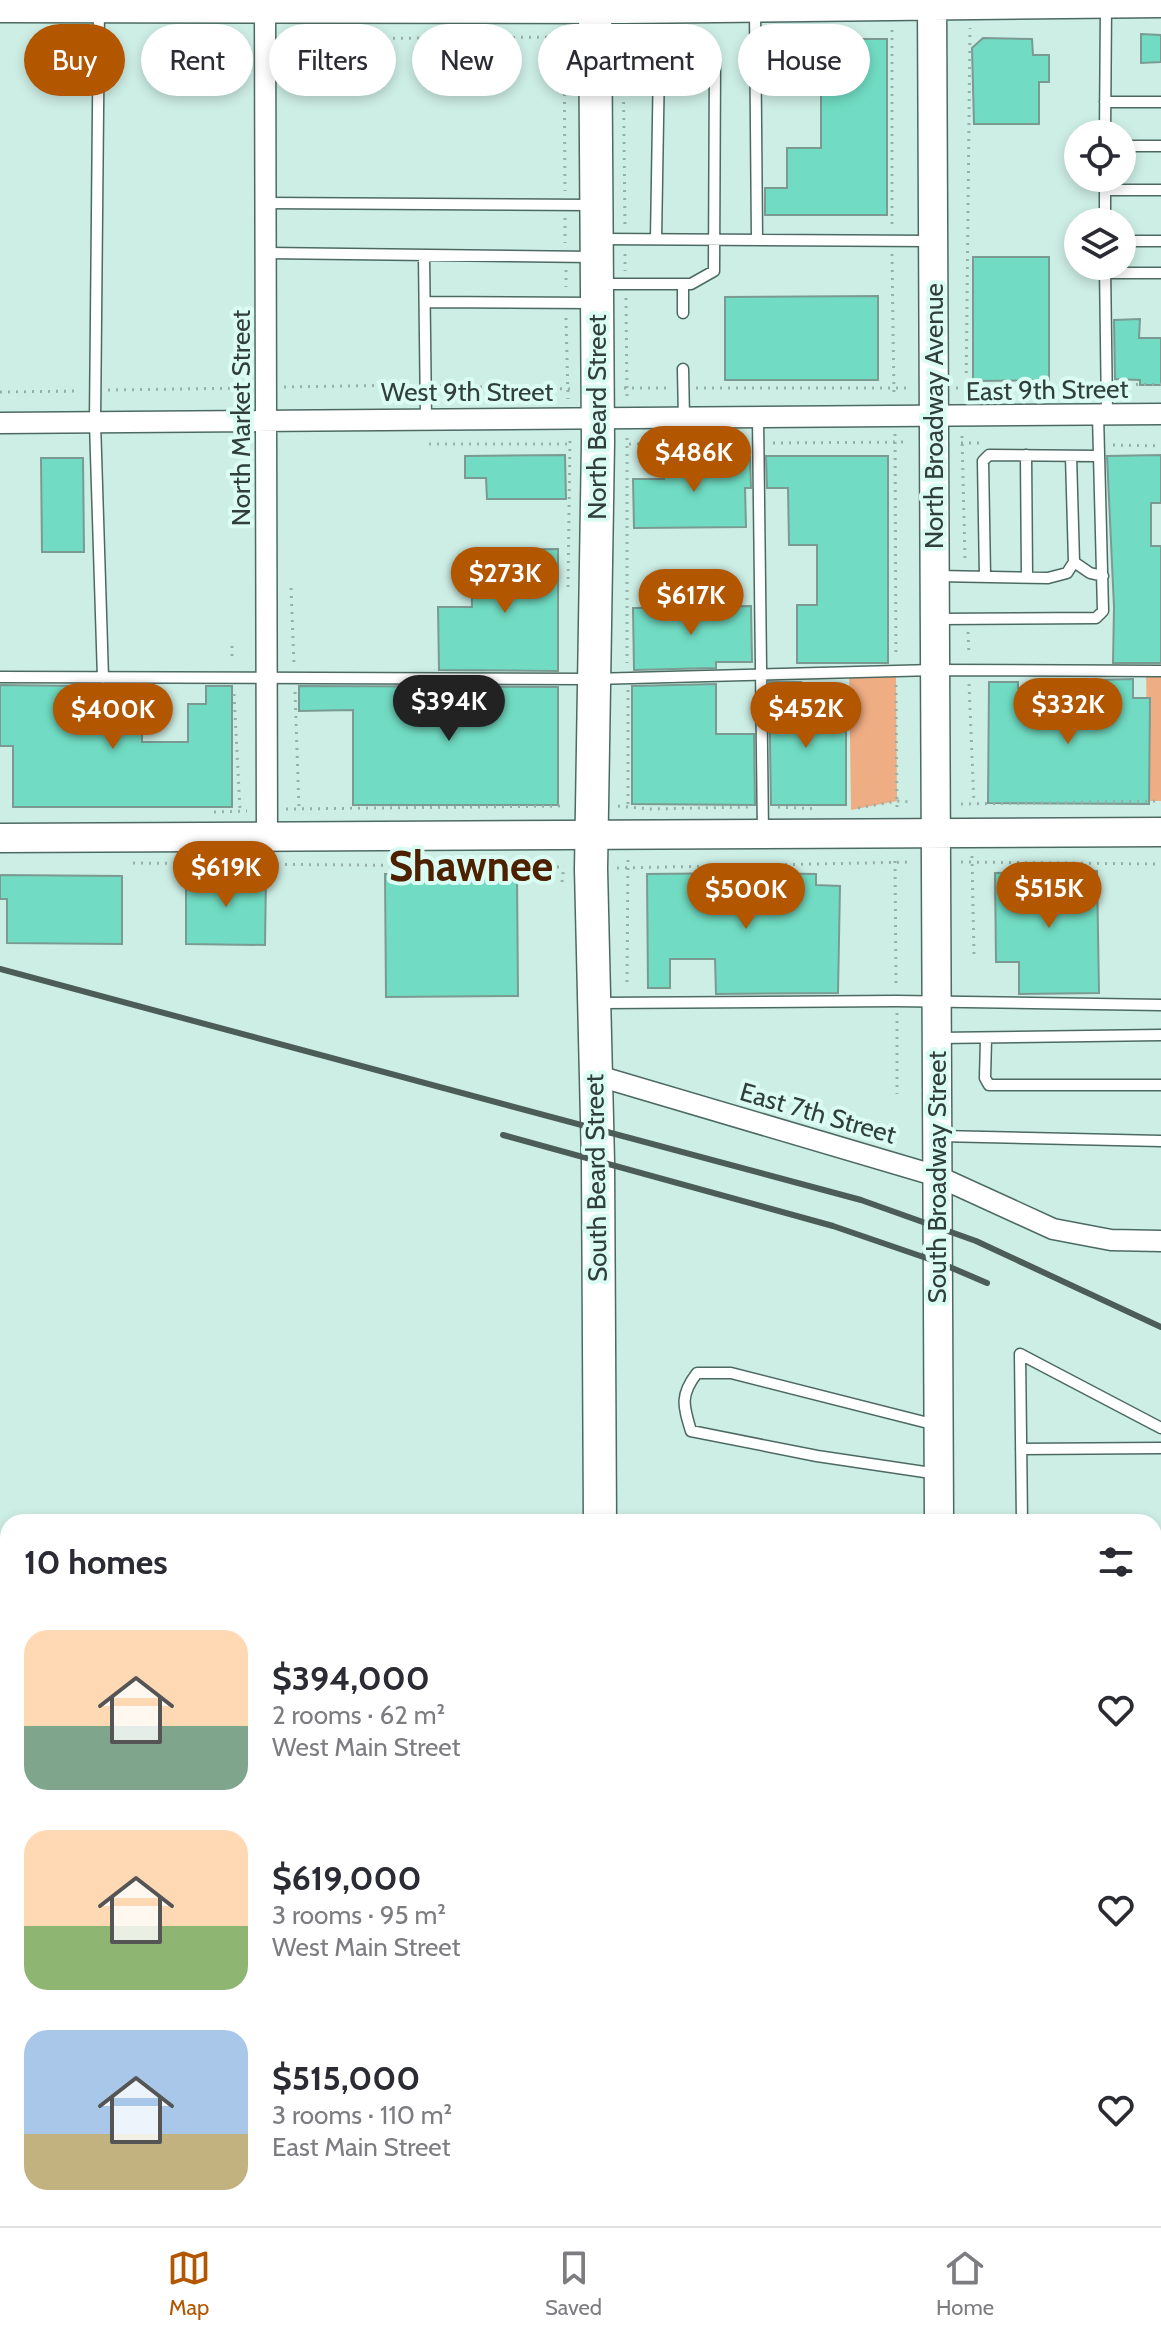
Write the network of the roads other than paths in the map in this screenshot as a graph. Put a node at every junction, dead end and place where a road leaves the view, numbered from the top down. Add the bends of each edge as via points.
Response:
1 (1106, 2) edge
2 (1149, 2) edge
3 (932, 3) edge
4 (99, 4) edge
5 (266, 4) edge
6 (755, 4) edge
7 (604, 6) edge
8 (0, 8) edge
9 (1105, 102) junction
10 (1161, 102) edge
11 (1105, 120) edge
12 (1136, 146) edge
13 (1161, 146) edge
14 (1136, 187) edge
15 (1161, 190) edge
16 (266, 203) junction
17 (581, 204) junction
18 (656, 239) junction
19 (714, 240) junction
20 (757, 240) junction
21 (933, 241) junction
22 (1136, 241) edge
23 (1161, 241) edge
24 (267, 253) junction
25 (424, 255) junction
26 (596, 270) junction
27 (1136, 272) edge
28 (1161, 273) edge
29 (1105, 280) edge
30 (683, 284) junction
31 (425, 302) junction
32 (683, 313) dead end
33 (683, 369) dead end
34 (1161, 414) edge
35 (1102, 415) junction
36 (598, 418) junction
37 (267, 419) junction
38 (426, 419) junction
39 (684, 419) junction
40 (758, 419) junction
41 (95, 422) junction
42 (0, 423) edge
43 (934, 430) junction
44 (1098, 450) junction
45 (1026, 455) junction
46 (1071, 456) junction
47 (1074, 562) junction
48 (935, 576) junction
49 (985, 576) junction
50 (1103, 576) junction
51 (1027, 577) junction
52 (935, 619) junction
53 (935, 670) junction
54 (1161, 671) edge
55 (761, 674) junction
56 (0, 677) edge
57 (103, 678) junction
58 (267, 678) junction
59 (593, 679) junction
60 (762, 820) junction
61 (254, 824) junction
62 (584, 825) junction
63 (1161, 832) edge
64 (0, 838) edge
65 (936, 847) junction
66 (593, 1003) junction
67 (938, 1003) junction
68 (1161, 1005) edge
69 (1161, 1035) edge
70 (936, 1038) junction
71 (986, 1038) junction
72 (595, 1075) junction
73 (1161, 1085) edge
74 (937, 1136) junction
75 (1161, 1141) edge
76 (937, 1176) junction
77 (1161, 1241) edge
78 (938, 1426) junction
79 (1161, 1428) edge
80 (1161, 1448) edge
81 (1021, 1449) junction
82 (938, 1474) junction
83 (600, 1514) edge
84 (939, 1514) edge
85 (1022, 1514) edge

1 - 2 street
1 - 3 street
1 - 9 lane
3 - 6 street
3 - 21 street, North Broadway Avenue
4 - 5 street
4 - 8 street
4 - 41 lane
5 - 7 street
5 - 16 street, North Market Street
6 - 7 street
6 - 20 lane
7 - 17 main road, North Beard Street
9 - 10 lane
9 - 11 lane
12 - 13 lane
14 - 15 lane
16 - 17 lane
16 - 24 street, North Market Street
17 - 26 main road, North Beard Street
18 - 19 lane
18 - 19 lane via 659,61 667,48 686,46 710,50 715,61
18 - 26 lane
19 - 20 lane
19 - 30 lane via 714,271
20 - 21 lane
21 - 43 street, North Broadway Avenue
22 - 23 lane
24 - 25 lane
24 - 37 street, North Market Street
25 - 26 lane
25 - 31 lane
26 - 30 lane
26 - 31 lane
26 - 36 main road, North Beard Street
27 - 28 lane
29 - 35 lane
30 - 32 lane
31 - 38 lane
33 - 39 lane
34 - 35 street, East 9th Street
35 - 43 street, East 9th Street
35 - 44 lane
36 - 38 street, West 9th Street
36 - 39 street, West 9th Street
36 - 59 main road, North Beard Street
37 - 38 street, West 9th Street
37 - 41 street, West 9th Street
37 - 58 street, North Market Street
39 - 40 street, West 9th Street
40 - 43 street, West 9th Street via 898,417
40 - 55 lane
41 - 42 street, West 9th Street
41 - 57 lane
43 - 48 street, North Broadway Avenue
44 - 46 lane
44 - 50 lane
45 - 46 lane
45 - 49 lane via 989,455 983,461
45 - 51 lane
46 - 47 lane
47 - 50 lane
47 - 51 lane via 1067,573
48 - 49 lane
48 - 52 street, North Broadway Avenue
49 - 51 lane
50 - 52 lane via 1103,611 1096,618
52 - 53 street, North Broadway Avenue
53 - 54 lane
53 - 55 lane
53 - 65 street, North Broadway Avenue
55 - 59 lane
55 - 60 lane
56 - 57 lane
57 - 58 lane
58 - 59 lane
58 - 61 street, North Market Street
59 - 62 main road, North Beard Street
60 - 62 street via 628,835
60 - 65 street via 895,833
61 - 62 street
61 - 64 street
62 - 66 main road, South Beard Street via 572,873
63 - 65 street
65 - 67 street, South Broadway Street
66 - 67 lane
66 - 72 main road, South Beard Street
67 - 68 lane
67 - 70 street, South Broadway Street
69 - 71 lane
70 - 71 lane
70 - 74 street, South Broadway Street
71 - 73 lane via 989,1085
72 - 76 street, East 7th Street
72 - 83 main road, South Beard Street
74 - 75 lane
74 - 76 street, South Broadway Street
76 - 77 street, East 7th Street via 1053,1229 1111,1240
76 - 78 street, South Broadway Street
78 - 82 street, South Broadway Street
78 - 82 lane via 731,1373 697,1373 684,1389 691,1431
79 - 81 lane via 1020,1354
80 - 81 lane
81 - 85 lane
82 - 84 street, South Broadway Street

